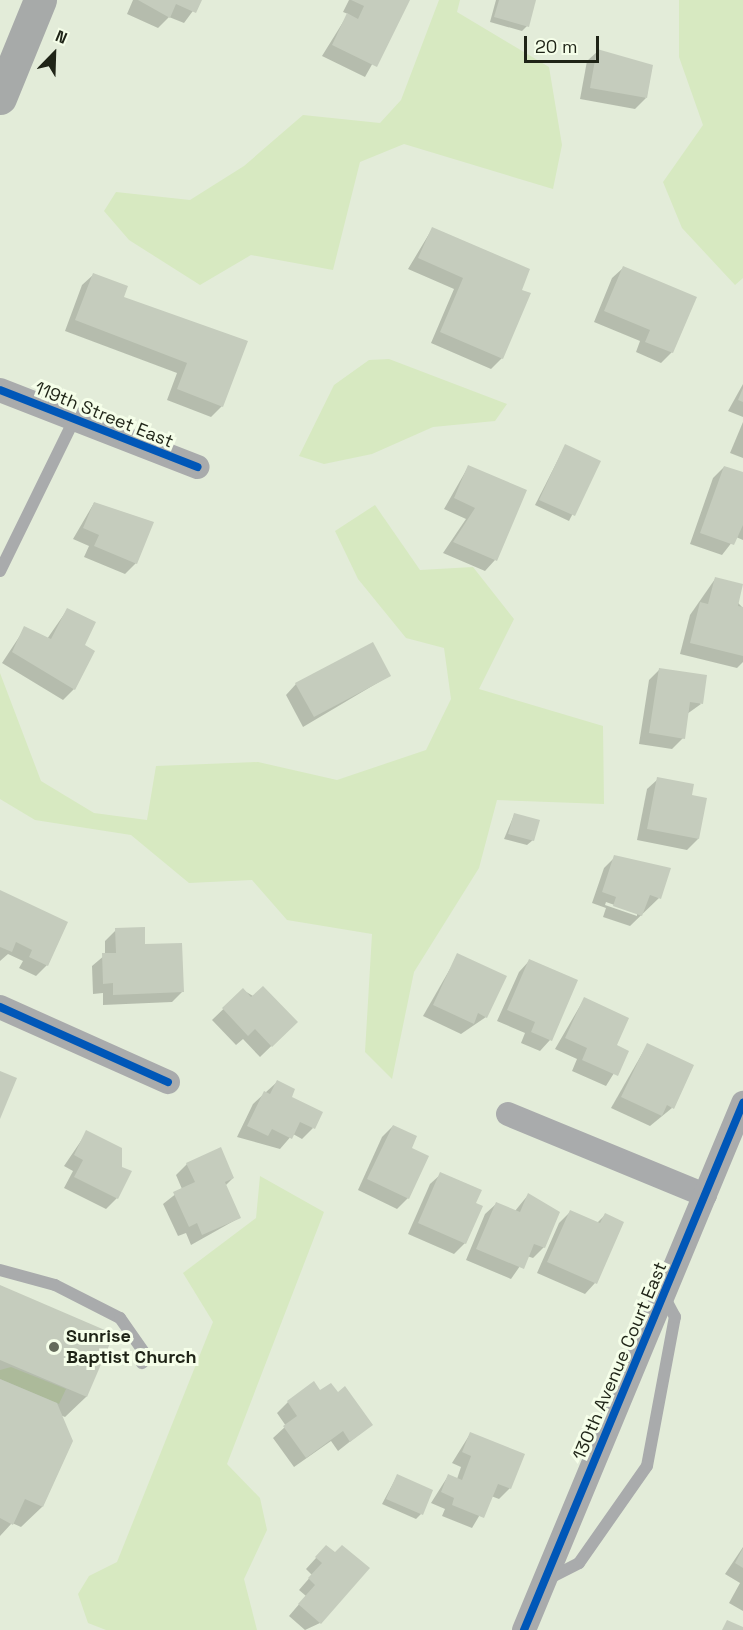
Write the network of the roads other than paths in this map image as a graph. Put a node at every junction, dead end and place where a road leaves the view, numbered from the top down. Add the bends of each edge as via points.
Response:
1 (40, 0) edge
2 (0, 98) edge
3 (0, 390) edge
4 (74, 420) junction
5 (197, 467) dead end
6 (0, 571) edge
7 (0, 1007) edge
8 (168, 1082) dead end
9 (743, 1103) edge
10 (508, 1114) dead end
11 (705, 1195) junction
12 (0, 1270) edge
13 (663, 1294) junction
14 (142, 1363) dead end
15 (545, 1581) junction
16 (524, 1630) edge

1 - 2 main road
3 - 4 street, 119th Street East
4 - 5 street, 119th Street East
4 - 6 lane
7 - 8 street
9 - 11 street, 130th Avenue Court East
10 - 11 street
11 - 13 street, 130th Avenue Court East
12 - 14 lane via 55,1286 120,1318 148,1358
13 - 15 street, 130th Avenue Court East
13 - 15 lane via 675,1317 646,1466 579,1563
15 - 16 street, 130th Avenue Court East

